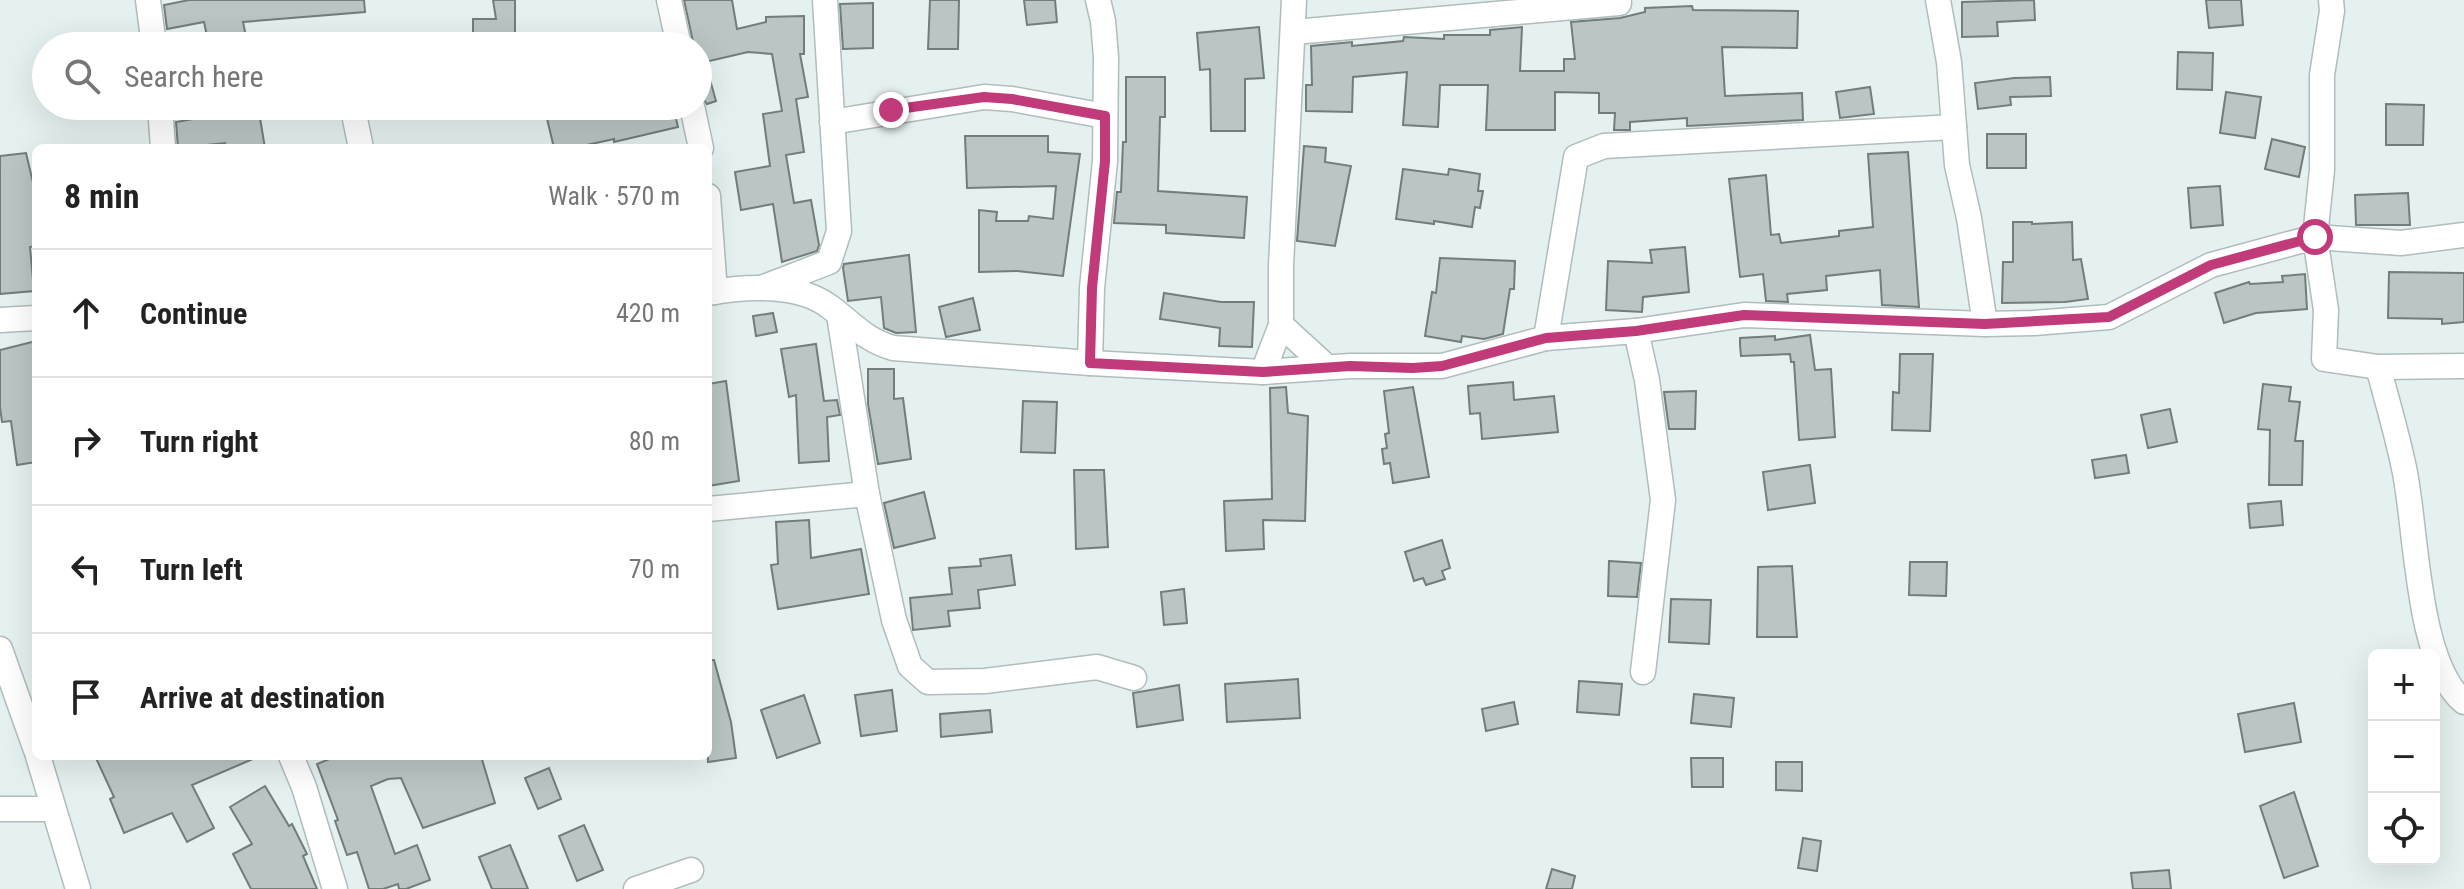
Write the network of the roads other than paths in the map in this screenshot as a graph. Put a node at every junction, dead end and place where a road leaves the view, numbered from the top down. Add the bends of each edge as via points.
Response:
1 (148, 0) edge
2 (669, 0) edge
3 (825, 0) edge
4 (1098, 0) edge
5 (1294, 0) edge
6 (1938, 0) edge
7 (2331, 0) edge
8 (1619, 3) dead end
9 (1491, 7) edge
10 (152, 32) edge
11 (676, 32) edge
12 (1294, 32) junction
13 (1105, 116) junction
14 (161, 120) edge
15 (355, 120) edge
16 (695, 120) edge
17 (832, 122) junction
18 (1954, 127) junction
19 (163, 144) edge
20 (360, 144) edge
21 (700, 144) edge
22 (2464, 235) edge
23 (2315, 237) junction
24 (759, 288) junction
25 (712, 292) edge
26 (839, 315) junction
27 (32, 318) edge
28 (0, 320) edge
29 (1985, 324) junction
30 (1281, 325) junction
31 (1636, 331) junction
32 (1546, 338) junction
33 (1090, 363) junction
34 (2464, 366) edge
35 (1327, 367) junction
36 (2378, 367) junction
37 (1263, 372) junction
38 (867, 494) junction
39 (712, 509) edge
40 (0, 649) edge
41 (1643, 672) dead end
42 (1134, 678) dead end
43 (2464, 702) edge
44 (32, 739) edge
45 (39, 760) edge
46 (293, 760) edge
47 (0, 809) edge
48 (53, 809) junction
49 (691, 870) dead end
50 (78, 889) edge
51 (335, 889) edge
52 (636, 889) edge

1 - 10 street
2 - 11 street
3 - 17 street
4 - 13 street via 1106,57
5 - 12 street
6 - 18 street
7 - 23 street
8 - 9 street
9 - 12 street
12 - 30 street
13 - 17 street via 984,97
13 - 33 street
14 - 19 street
15 - 20 street
16 - 21 street
17 - 24 street via 840,221 829,262
18 - 29 street
18 - 32 street via 1604,146 1576,157
22 - 23 street via 2401,243
23 - 29 street via 2211,265 2109,317
23 - 36 street via 2326,310 2324,359
24 - 25 street
24 - 26 street via 799,292
26 - 33 street via 873,342 893,348
26 - 38 street
27 - 28 street
29 - 31 street via 1744,315
30 - 35 street
30 - 37 street
31 - 32 street
31 - 41 street via 1663,500
32 - 35 street via 1442,366
33 - 37 street
34 - 36 street
35 - 37 street
36 - 43 street via 2405,470 2437,663
38 - 39 street
38 - 42 street via 894,620 910,666 928,682 985,681 1097,667
40 - 44 street
45 - 48 street
46 - 51 street
47 - 48 street
48 - 50 street
49 - 52 street

